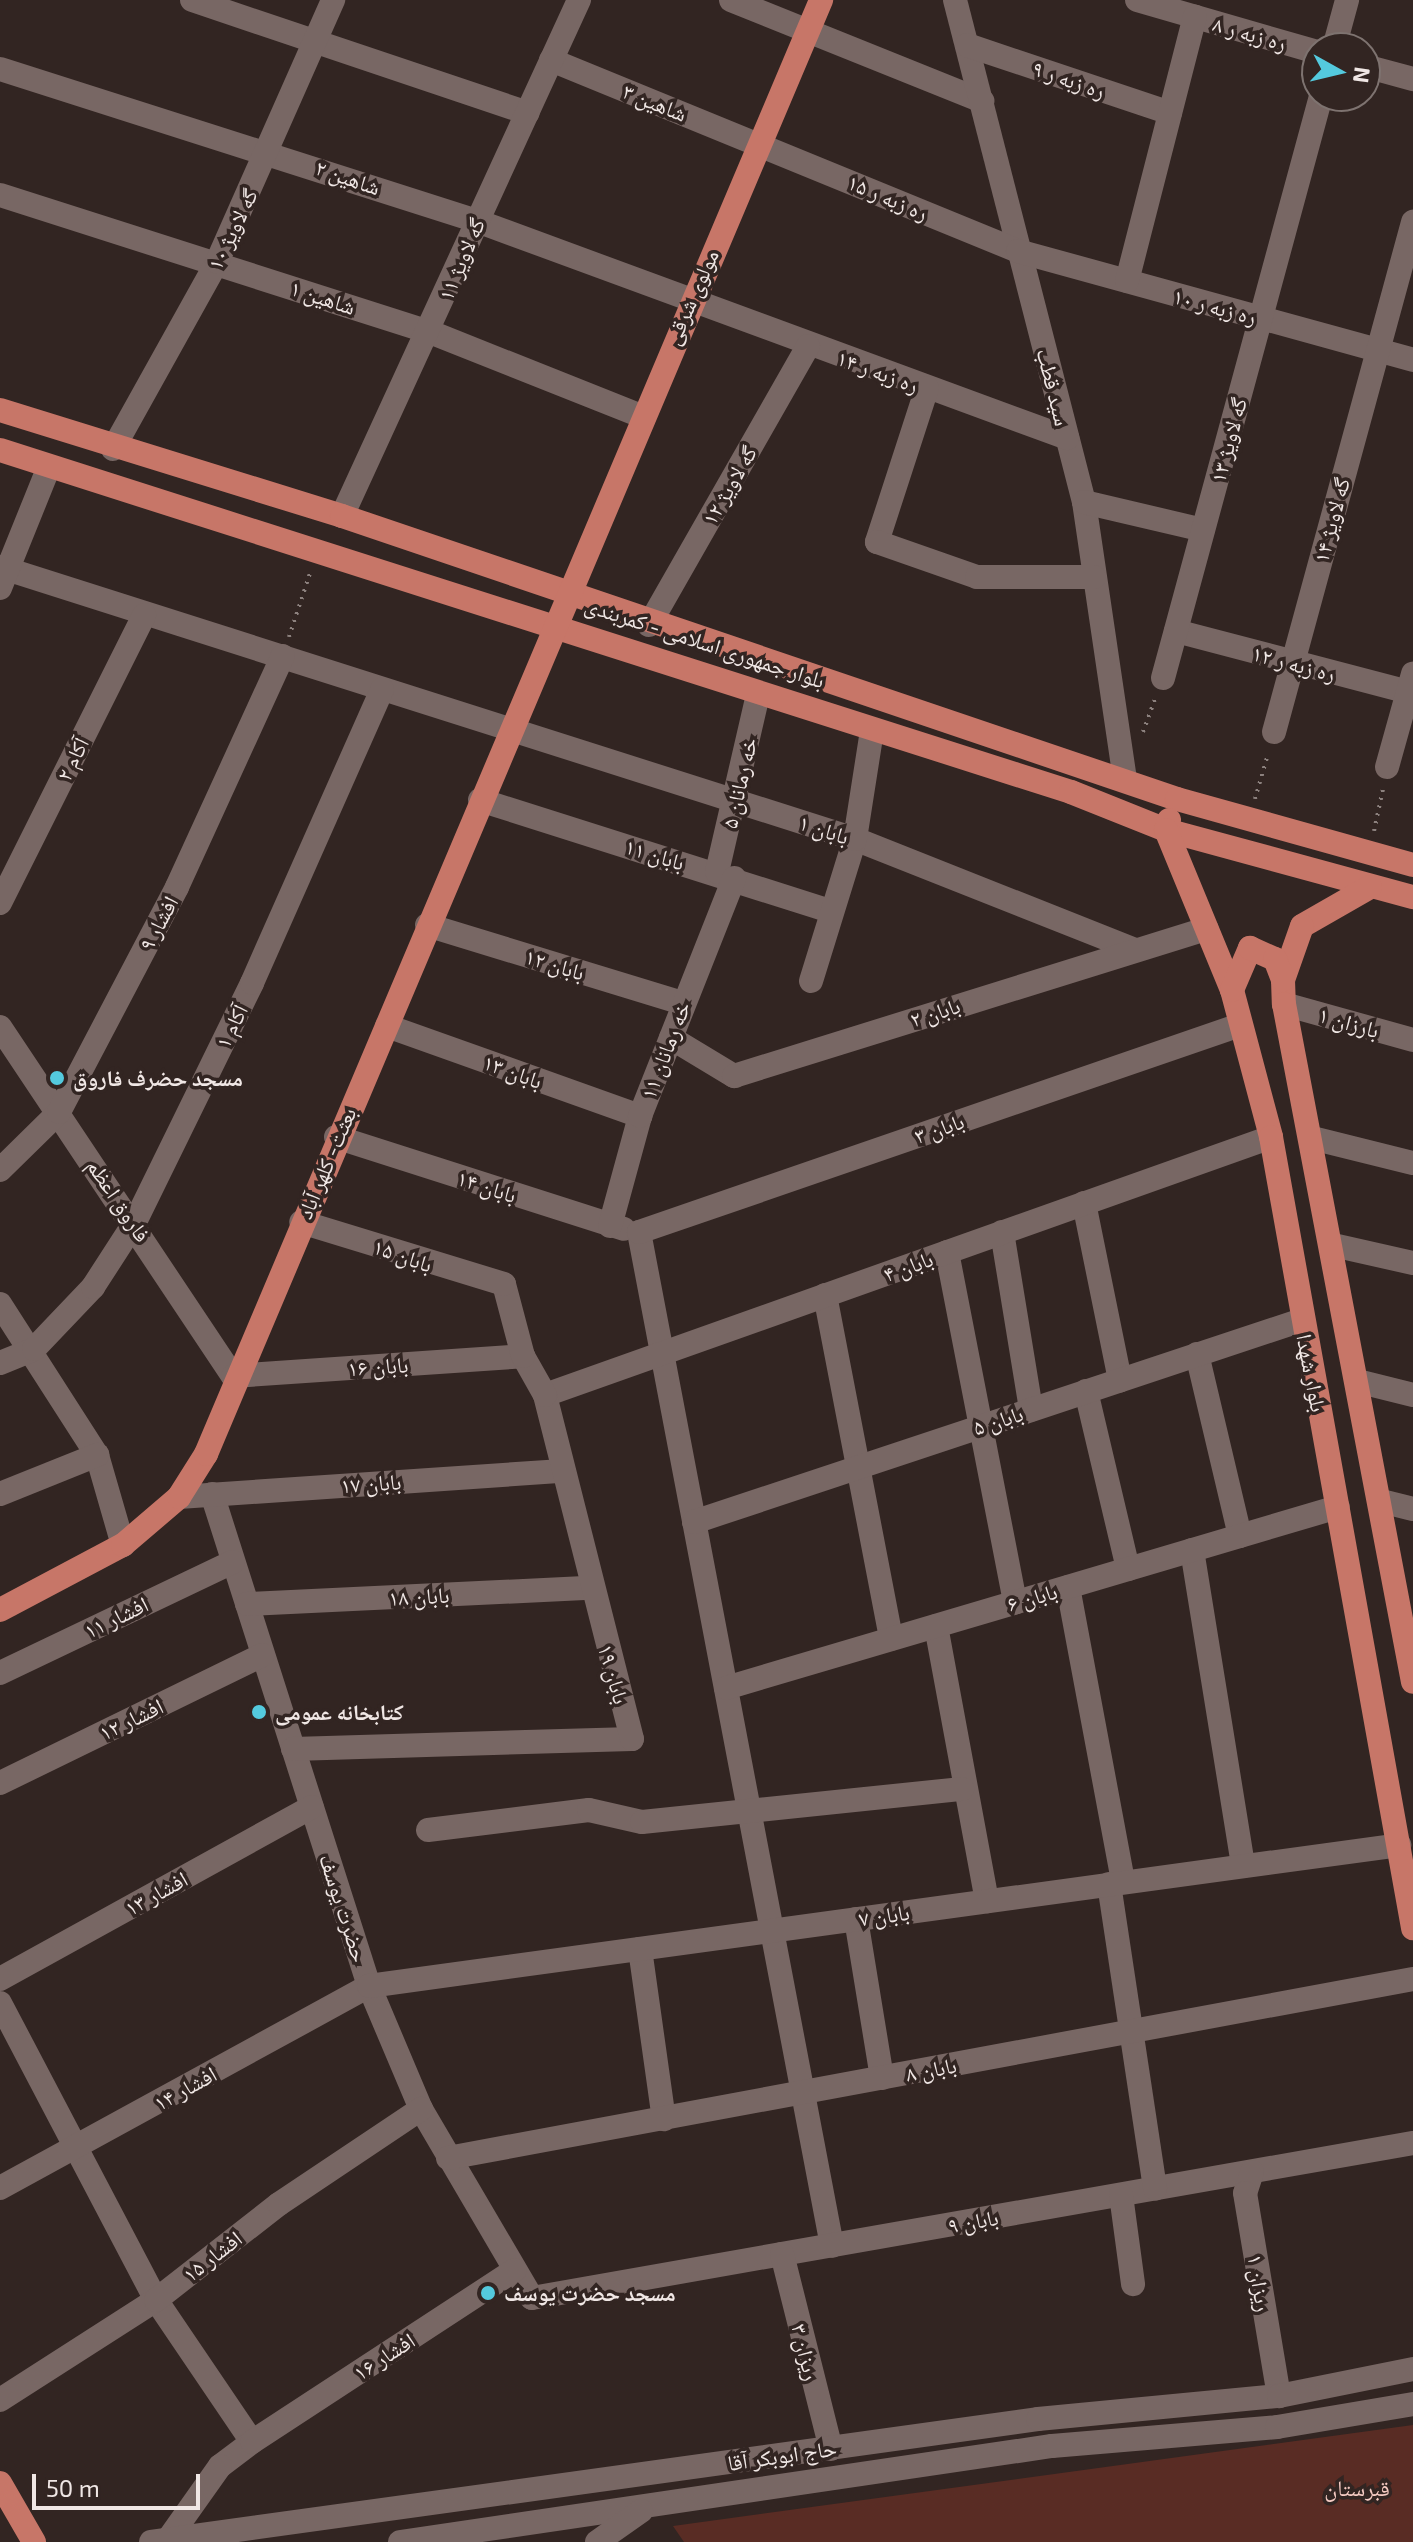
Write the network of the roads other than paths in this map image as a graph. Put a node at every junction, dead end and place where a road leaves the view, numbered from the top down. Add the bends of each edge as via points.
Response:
1 (192, 0) edge
2 (333, 0) edge
3 (731, 0) edge
4 (821, 0) edge
5 (955, 0) edge
6 (1137, 0) edge
7 (1347, 0) edge
8 (572, 4) edge
9 (1195, 17) junction
10 (808, 28) junction
11 (1338, 32) edge
12 (317, 40) junction
13 (967, 45) junction
14 (1301, 47) edge
15 (551, 60) junction
16 (0, 69) edge
17 (1381, 70) edge
18 (1413, 79) edge
19 (982, 101) junction
20 (1317, 112) edge
21 (527, 113) junction
22 (1170, 113) junction
23 (758, 143) junction
24 (270, 150) junction
25 (0, 195) edge
26 (477, 221) junction
27 (1413, 222) edge
28 (1018, 251) junction
29 (217, 262) junction
30 (1127, 281) junction
31 (689, 304) junction
32 (1261, 318) junction
33 (430, 332) junction
34 (808, 346) junction
35 (1378, 350) junction
36 (1413, 360) edge
37 (927, 388) junction
38 (0, 410) edge
39 (639, 415) junction
40 (1067, 438) junction
41 (113, 449) junction
42 (0, 450) edge
43 (49, 467) junction
44 (1084, 502) junction
45 (342, 516) junction
46 (1203, 530) junction
47 (3, 575) edge
48 (1094, 577) junction
49 (566, 597) junction
50 (144, 615) junction
51 (649, 625) junction
52 (554, 630) junction
53 (1176, 631) junction
54 (283, 656) junction
55 (1292, 662) junction
56 (1163, 678) road end
57 (1411, 686) edge
58 (382, 689) junction
59 (758, 694) junction
60 (872, 730) junction
61 (506, 732) junction
62 (1274, 732) road end
63 (1079, 764) junction
64 (1387, 767) road end
65 (1125, 780) junction
66 (1071, 792) junction
67 (1177, 799) junction
68 (480, 800) junction
69 (737, 801) junction
70 (1166, 830) junction
71 (855, 839) junction
72 (1413, 865) edge
73 (726, 875) junction
74 (1370, 887) junction
75 (1413, 897) edge
76 (0, 903) edge
77 (829, 911) junction
78 (427, 925) junction
79 (1207, 929) junction
80 (1133, 949) junction
81 (811, 981) dead end
82 (1232, 990) junction
83 (1284, 992) junction
84 (682, 1003) junction
85 (1240, 1025) junction
86 (387, 1026) junction
87 (0, 1027) edge
88 (671, 1038) junction
89 (1413, 1040) edge
90 (59, 1112) junction
91 (640, 1116) junction
92 (336, 1137) junction
93 (1271, 1137) junction
94 (1312, 1138) junction
95 (1413, 1163) edge
96 (0, 1170) edge
97 (1084, 1203) junction
98 (135, 1222) junction
99 (301, 1222) junction
100 (610, 1226) junction
101 (639, 1232) junction
102 (1002, 1232) junction
103 (1333, 1245) junction
104 (947, 1252) junction
105 (1413, 1263) edge
106 (504, 1284) joint
107 (825, 1295) junction
108 (0, 1304) edge
109 (1302, 1320) junction
110 (34, 1349) junction
111 (661, 1353) junction
112 (1197, 1354) junction
113 (523, 1356) junction
114 (0, 1363) edge
115 (233, 1376) junction
116 (1120, 1380) junction
117 (1357, 1381) junction
118 (1086, 1391) junction
119 (545, 1395) junction
120 (1413, 1395) edge
121 (1031, 1410) junction
122 (979, 1427) junction
123 (97, 1455) junction
124 (854, 1468) junction
125 (562, 1471) junction
126 (0, 1494) edge
127 (212, 1494) junction
128 (179, 1497) junction
129 (1381, 1501) junction
130 (1338, 1507) junction
131 (1413, 1509) edge
132 (694, 1522) junction
133 (1240, 1536) junction
134 (123, 1545) junction
135 (1192, 1550) junction
136 (233, 1562) junction
137 (1128, 1569) junction
138 (1068, 1587) junction
139 (590, 1588) junction
140 (1015, 1602) junction
141 (247, 1604) junction
142 (0, 1610) edge
143 (936, 1626) junction
144 (1408, 1628) edge
145 (891, 1639) junction
146 (262, 1655) junction
147 (0, 1673) edge
148 (1413, 1682) edge
149 (726, 1688) junction
150 (293, 1749) junction
151 (0, 1783) edge
152 (962, 1789) junction
153 (312, 1807) junction
154 (749, 1809) junction
155 (428, 1830) dead end
156 (1399, 1845) junction
157 (1243, 1866) junction
158 (1116, 1883) junction
159 (987, 1901) junction
160 (856, 1919) junction
161 (1413, 1928) edge
162 (775, 1930) junction
163 (640, 1949) junction
164 (0, 1979) edge
165 (1413, 1979) edge
166 (369, 1986) junction
167 (0, 2003) edge
168 (1134, 2031) junction
169 (882, 2078) junction
170 (805, 2092) junction
171 (421, 2109) junction
172 (664, 2119) junction
173 (1413, 2143) edge
174 (71, 2151) junction
175 (448, 2158) junction
176 (1252, 2172) junction
177 (0, 2188) edge
178 (1155, 2189) junction
179 (1121, 2195) junction
180 (832, 2246) junction
181 (782, 2254) junction
182 (515, 2270) junction
183 (1133, 2284) dead end
184 (532, 2298) joint
185 (156, 2300) junction
186 (1413, 2369) edge
187 (1279, 2396) junction
188 (0, 2400) edge
189 (1413, 2404) edge
190 (252, 2442) junction
191 (831, 2449) junction
192 (0, 2483) edge
193 (646, 2507) junction
194 (160, 2540) edge
195 (34, 2542) edge
196 (400, 2542) edge
197 (597, 2542) edge

1 - 12 street
2 - 12 street, گه لاویژ ۱۰
3 - 10 street
4 - 10 main road, مولوی شرقی
5 - 13 street, سید قطب
6 - 9 street, ۸ ره زبه ر
7 - 11 street
8 - 15 street, گه لاویژ ۱۱
9 - 14 street, ۸ ره زبه ر
9 - 22 street
10 - 19 street
10 - 23 main road, مولوی شرقی
12 - 21 street
12 - 24 street, گه لاویژ ۱۰
13 - 19 street, سید قطب
13 - 22 street, ره زبه ر ۹
15 - 21 street, گه لاویژ ۱۱
15 - 23 street, شاهین ۳
16 - 24 street, شاهین ۲
17 - 18 street
19 - 28 street, سید قطب
20 - 32 street, گه لاویژ ۱۳
21 - 26 street, گه لاویژ ۱۱
22 - 30 street
23 - 28 street, ره زبه ر ۱۵
23 - 31 main road, مولوی شرقی
24 - 26 street, شاهین ۲
24 - 29 street, گه لاویژ ۱۰
25 - 29 street, شاهین ۱
26 - 31 street, شاهین ۲
26 - 33 street, گه لاویژ ۱۱
27 - 35 street, گه لاویژ ۱۴
28 - 30 street, ره زبه ر ۱۰
28 - 40 street, سید قطب
29 - 33 street, شاهین ۱
29 - 41 street, گه لاویژ ۱۰
30 - 32 street, ره زبه ر ۱۰
31 - 34 street, ره زبه ر ۱۴
31 - 39 main road, مولوی شرقی
32 - 35 street, ره زبه ر ۱۰
32 - 46 street, گه لاویژ ۱۳
33 - 39 street, شاهین ۱
33 - 45 street, گه لاویژ ۱۱
34 - 37 street, ره زبه ر ۱۴
34 - 51 street, گه لاویژ ۱۲
35 - 36 street, ره زبه ر ۱۰
35 - 55 street, گه لاویژ ۱۴
37 - 40 street, ره زبه ر ۱۴
37 - 48 street via 877,542 977,577
38 - 41 main road, بلوار جمهوری اسلامی - کمربندی
39 - 49 main road, مولوی شرقی
40 - 44 street, سید قطب
41 - 45 main road, بلوار جمهوری اسلامی - کمربندی
42 - 43 main road, بلوار جمهوری اسلامی - کمربندی
43 - 47 street
43 - 52 main road, بلوار جمهوری اسلامی - کمربندی via 318,548
44 - 46 street
44 - 48 street, سید قطب
45 - 49 main road, بلوار جمهوری اسلامی - کمربندی
46 - 53 street, گه لاویژ ۱۳
47 - 50 street, بابان ۱
48 - 65 street, سید قطب
49 - 51 main road, بلوار جمهوری اسلامی - کمربندی
49 - 52 main road, مولوی شرقی
50 - 54 street, بابان ۱
50 - 76 street, آکام ۲
51 - 63 main road, بلوار جمهوری اسلامی - کمربندی
52 - 59 main road, بلوار جمهوری اسلامی - کمربندی
52 - 61 main road, بعثت- کلهر آباد
53 - 55 street, ره زبه ر ۱۲
53 - 56 street, گه لاویژ ۱۳
54 - 58 street, بابان ۱
54 - 90 street, افشار ۹ via 177,887
55 - 57 street, ره زبه ر ۱۲
55 - 62 street, گه لاویژ ۱۴
57 - 64 street
58 - 61 street, بابان ۱
58 - 98 street, آکام ۱ via 252,983
59 - 60 main road, بلوار جمهوری اسلامی - کمربندی
59 - 69 street, خه رمانان ۵
60 - 66 main road, بلوار جمهوری اسلامی - کمربندی
60 - 71 street
61 - 68 main road, بعثت- کلهر آباد
61 - 69 street, بابان ۱
63 - 65 main road, بلوار جمهوری اسلامی - کمربندی
63 - 66 main road
65 - 67 main road, بلوار جمهوری اسلامی - کمربندی
66 - 70 main road, بلوار جمهوری اسلامی - کمربندی
67 - 70 main road
67 - 72 main road, بلوار جمهوری اسلامی - کمربندی
68 - 73 street, بابان ۱۱
68 - 78 main road, بعثت- کلهر آباد
69 - 71 street, بابان ۱
69 - 73 street, خه رمانان ۵
70 - 74 main road, بلوار جمهوری اسلامی - کمربندی
70 - 79 main road, بلوار شهدا
71 - 77 street
71 - 80 street, بابان ۱
73 - 77 street, بابان ۱۱
73 - 84 street, خه رمانان ۱۱
74 - 75 main road, بلوار جمهوری اسلامی - کمربندی
74 - 83 main road via 1302,926
77 - 81 street
78 - 84 street, بابان ۱۲
78 - 86 main road, بعثت- کلهر آباد
79 - 80 street, بابان ۲
79 - 82 main road, بلوار شهدا
80 - 88 street, بابان ۲ via 734,1076
82 - 83 main road via 1250,948 1275,959
82 - 85 main road, بلوار شهدا
83 - 89 street, بارزان ۱
83 - 94 main road, بلوار شهدا
84 - 88 street, خه رمانان ۱۱
85 - 93 main road, بلوار شهدا
85 - 101 street, بابان ۳
86 - 91 street, بابان ۱۳
86 - 92 main road, بعثت- کلهر آباد
87 - 90 street, فاروق اعظم
88 - 91 street, خه رمانان ۱۱
90 - 96 street, افشار ۹
90 - 98 street, فاروق اعظم
91 - 100 street, خه رمانان ۱۱
92 - 99 main road, بعثت- کلهر آباد
92 - 100 street, بابان ۱۴
93 - 97 street, بابان ۴
93 - 109 main road, بلوار شهدا
94 - 95 street
94 - 103 main road, بلوار شهدا
97 - 102 street, بابان ۴
97 - 116 street
98 - 110 street, آکام ۱ via 93,1287
98 - 115 street, فاروق اعظم
99 - 106 street, بابان ۱۵
99 - 115 main road, بعثت- کلهر آباد
100 - 101 street, بابان ۱۴
101 - 111 street
102 - 104 street, بابان ۴
102 - 121 street
103 - 105 street
103 - 117 main road, بلوار شهدا
104 - 107 street, بابان ۴
104 - 122 street
106 - 113 street, بابان ۱۹
107 - 111 street, بابان ۴
107 - 124 street
108 - 110 street
109 - 112 street, بابان ۵
109 - 130 main road, بلوار شهدا
110 - 114 street, آکام ۱
110 - 123 street
111 - 119 street, بابان ۴
111 - 132 street
112 - 116 street, بابان ۵
112 - 133 street
113 - 115 street, بابان ۱۶
113 - 119 street, بابان ۱۹
115 - 128 main road, بعثت- کلهر آباد via 206,1454
116 - 118 street, بابان ۵
117 - 120 street
117 - 129 main road, بلوار شهدا
118 - 121 street, بابان ۵
118 - 137 street
119 - 125 street, بابان ۱۹
121 - 122 street, بابان ۵
122 - 124 street, بابان ۵
122 - 140 street
123 - 126 street
123 - 134 street
124 - 132 street, بابان ۵
124 - 145 street
125 - 127 street, بابان ۱۷
125 - 139 street, بابان ۱۹
127 - 128 street, بابان ۱۷
127 - 136 street, حضرت یوسف
128 - 134 main road, بعثت- کلهر آباد
129 - 131 street
129 - 144 main road, بلوار شهدا
130 - 133 street, بابان ۶
130 - 156 main road, بلوار شهدا
132 - 149 street
133 - 135 street, بابان ۶
134 - 142 main road, بعثت- کلهر آباد
135 - 137 street, بابان ۶
135 - 157 street
136 - 141 street, حضرت یوسف
136 - 147 street, افشار ۱۱
137 - 138 street, بابان ۶
138 - 140 street, بابان ۶
138 - 158 street
139 - 141 street, بابان ۱۸
139 - 150 street, بابان ۱۹ via 632,1739
140 - 143 street, بابان ۶
141 - 146 street, حضرت یوسف
143 - 145 street, بابان ۶
143 - 152 street
144 - 148 main road, بلوار شهدا
145 - 149 street, بابان ۶
146 - 150 street, حضرت یوسف
146 - 151 street, افشار ۱۲
149 - 154 street
150 - 153 street, حضرت یوسف
152 - 154 street
152 - 159 street
153 - 164 street, افشار ۱۳
153 - 166 street, حضرت یوسف
154 - 155 street via 642,1822 589,1810
154 - 162 street
156 - 157 street, بابان ۷
156 - 161 main road, بلوار شهدا
157 - 158 street, بابان ۷
158 - 159 street, بابان ۷
158 - 168 street
159 - 160 street, بابان ۷
160 - 162 street, بابان ۷
160 - 169 street
162 - 163 street, بابان ۷
162 - 170 street
163 - 166 street, بابان ۷
163 - 172 street
165 - 168 street, بابان ۸
166 - 171 street, حضرت یوسف
166 - 174 street, افشار ۱۴
167 - 174 street
168 - 169 street, بابان ۸
168 - 178 street
169 - 170 street, بابان ۸
170 - 172 street, بابان ۸
170 - 180 street
171 - 175 street, حضرت یوسف
171 - 185 street, افشار ۱۵ via 279,2204
172 - 175 street, بابان ۸
173 - 176 street, بابان ۹
174 - 177 street, افشار ۱۴
174 - 185 street
175 - 182 street, حضرت یوسف
176 - 178 street, بابان ۹
176 - 187 street, ریزان ۱ via 1245,2193
178 - 179 street, بابان ۹
179 - 180 street, بابان ۹
179 - 183 street
180 - 181 street, بابان ۹
181 - 184 street, بابان ۹
181 - 191 street, ۳ ریزان
182 - 184 street, حضرت یوسف
182 - 190 street, افشار ۱۶
185 - 188 street, افشار ۱۵
185 - 190 street
186 - 187 street, حاج ابوبکر آقا
187 - 191 street, حاج ابوبکر آقا via 1038,2419
189 - 193 street, حاج ابوبکر آقا via 1277,2427 1052,2446
190 - 194 street, افشار ۱۶ via 220,2466
191 - 194 street, حاج ابوبکر آقا
192 - 195 main road
193 - 196 street, حاج ابوبکر آقا
193 - 197 street

